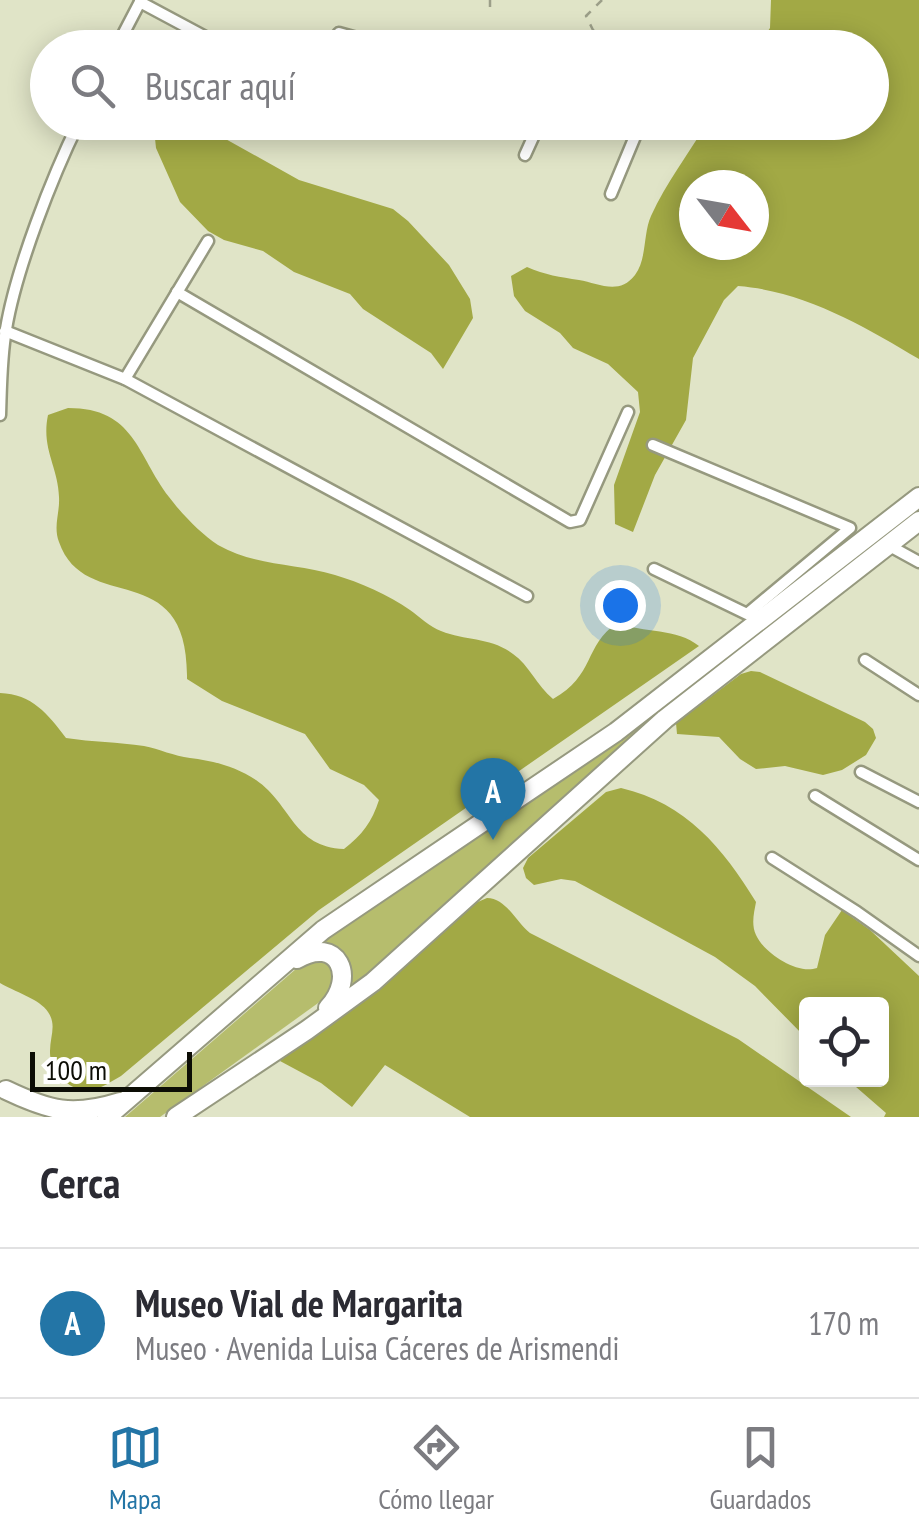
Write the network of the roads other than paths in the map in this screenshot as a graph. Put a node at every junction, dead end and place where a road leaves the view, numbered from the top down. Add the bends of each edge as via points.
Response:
1 (140, 1) edge
2 (125, 30) edge
3 (193, 30) edge
4 (72, 140) edge
5 (532, 140) edge
6 (634, 140) edge
7 (525, 155) dead end
8 (611, 194) dead end
9 (208, 241) dead end
10 (178, 292) junction
11 (5, 303) edge
12 (6, 331) junction
13 (125, 379) junction
14 (628, 412) dead end
15 (0, 415) edge
16 (653, 446) dead end
17 (919, 497) edge
18 (919, 521) edge
19 (885, 524) junction
20 (850, 528) junction
21 (888, 545) junction
22 (919, 562) edge
23 (654, 568) dead end
24 (527, 596) dead end
25 (864, 660) dead end
26 (919, 695) edge
27 (861, 772) dead end
28 (815, 796) dead end
29 (919, 802) edge
30 (772, 858) dead end
31 (919, 860) edge
32 (919, 956) edge
33 (262, 982) junction
34 (307, 1030) junction
35 (3, 1088) edge
36 (202, 1098) junction
37 (130, 1099) junction
38 (32, 1117) edge
39 (107, 1117) edge
40 (176, 1117) edge
41 (188, 1117) edge

1 - 2 street
1 - 3 street
4 - 11 street
5 - 7 street
6 - 8 street
9 - 10 street
10 - 13 street
10 - 14 street via 570,522 580,520
11 - 12 street
12 - 13 street
12 - 15 street
13 - 24 street
16 - 20 street
17 - 19 main road
18 - 21 main road
19 - 20 street
19 - 33 main road via 616,732 364,901
20 - 23 street via 747,614
21 - 22 street
21 - 34 main road via 665,719 373,982
25 - 26 street
27 - 29 street
28 - 31 street
30 - 32 street
33 - 34 main road via 312,952 337,961 341,990
33 - 37 main road
34 - 36 main road
35 - 37 main road via 70,1113
35 - 38 main road
36 - 40 main road
36 - 41 main road
37 - 39 main road

